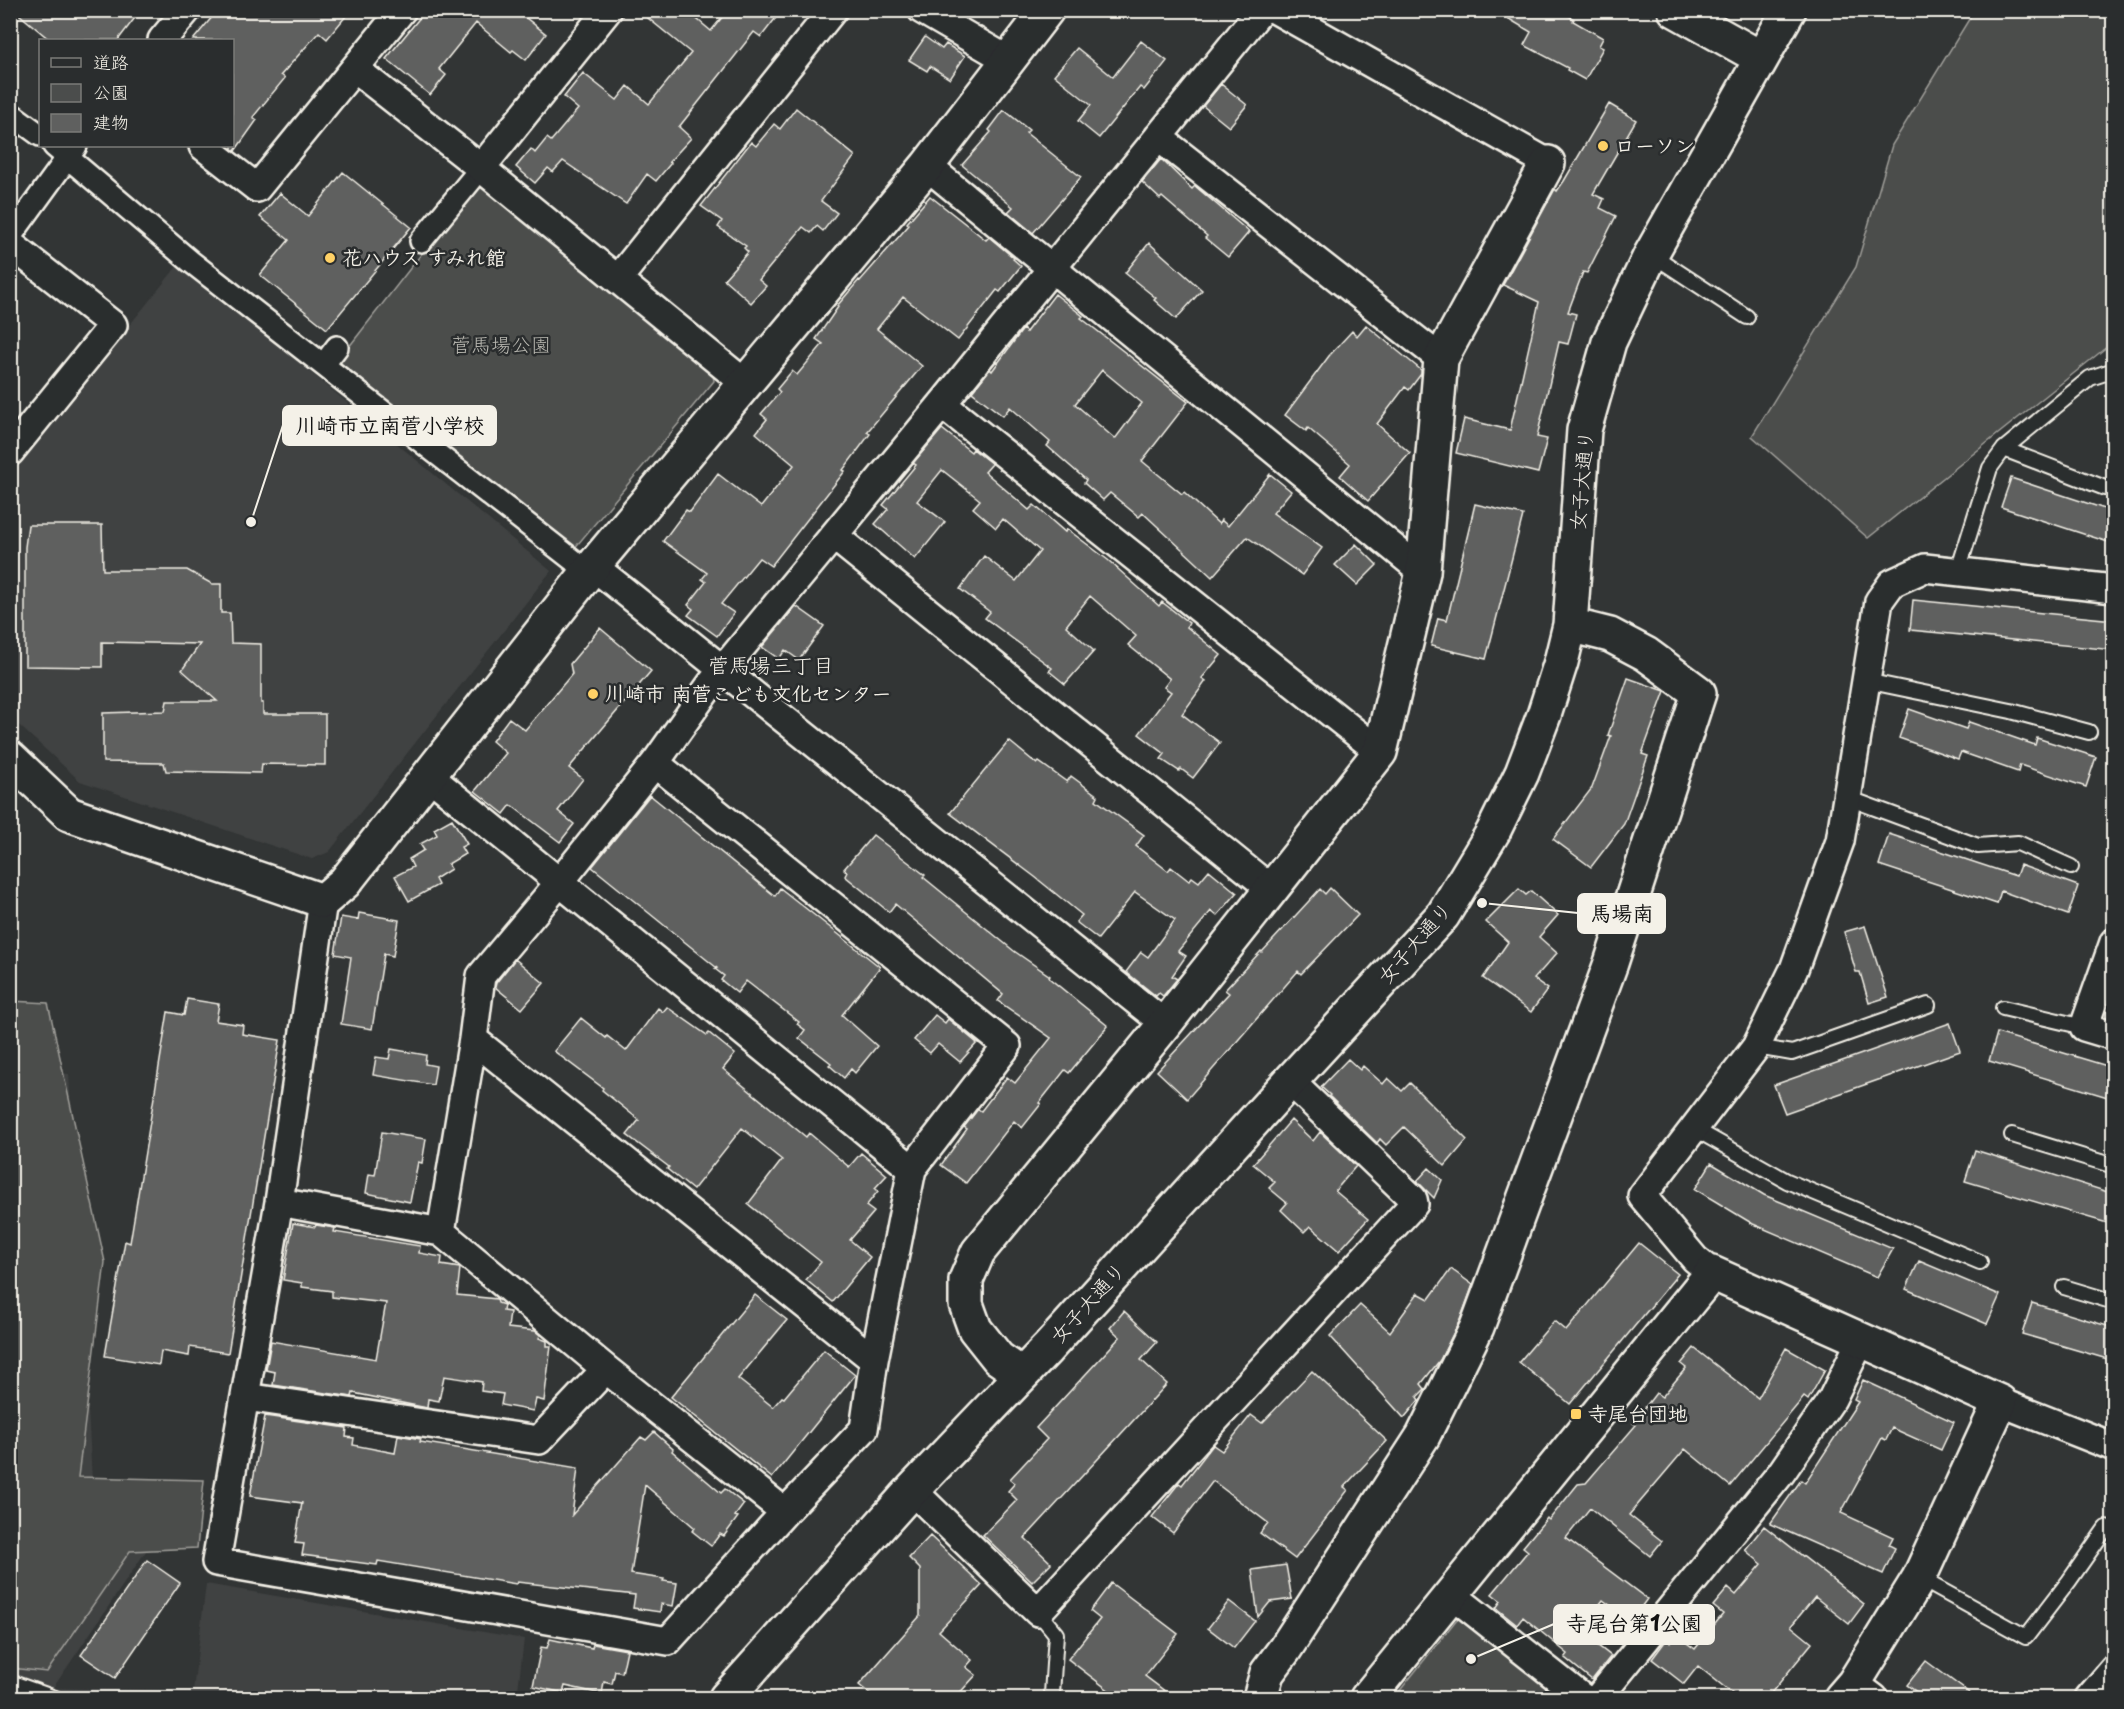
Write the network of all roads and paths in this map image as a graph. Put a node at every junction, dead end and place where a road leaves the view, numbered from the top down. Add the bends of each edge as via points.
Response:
1 (187, 10) edge
2 (402, 10) edge
3 (608, 10) edge
4 (833, 10) edge
5 (922, 10) edge
6 (1047, 10) edge
7 (1261, 10) edge
8 (1276, 10) edge
9 (1675, 10) edge
10 (1789, 10) edge
11 (163, 39) edge
12 (1761, 58) junction
13 (1008, 60) junction
14 (355, 69) junction
15 (10, 112) edge
16 (39, 134) edge
17 (1158, 137) junction
18 (204, 147) edge
19 (66, 149) edge
20 (1548, 163) joint
21 (927, 166) junction
22 (481, 168) junction
23 (10, 237) edge
24 (422, 241) dead end
25 (10, 244) edge
26 (1652, 254) junction
27 (1051, 269) junction
28 (618, 279) junction
29 (1747, 317) dead end
30 (337, 347) dead end
31 (1441, 359) junction
32 (324, 364) junction
33 (2114, 370) edge
34 (746, 384) junction
35 (942, 404) junction
36 (2004, 450) junction
37 (10, 452) edge
38 (2114, 489) edge
39 (834, 536) junction
40 (583, 563) junction
41 (1958, 571) junction
42 (1423, 572) junction
43 (2114, 589) edge
44 (1570, 625) junction
45 (722, 670) junction
46 (1866, 681) junction
47 (2089, 732) dead end
48 (1380, 752) junction
49 (10, 758) edge
50 (655, 763) junction
51 (429, 776) junction
52 (1848, 798) junction
53 (2071, 867) dead end
54 (559, 883) junction
55 (1271, 889) junction
56 (323, 901) junction
57 (2114, 942) edge
58 (1928, 1005) dead end
59 (2003, 1008) dead end
60 (1164, 1024) junction
61 (2084, 1027) junction
62 (2114, 1036) edge
63 (473, 1039) junction
64 (1756, 1047) junction
65 (1290, 1080) junction
66 (1693, 1128) junction
67 (2012, 1135) dead end
68 (2114, 1167) edge
69 (912, 1169) junction
70 (279, 1202) junction
71 (441, 1232) junction
72 (1980, 1262) dead end
73 (1712, 1273) junction
74 (2064, 1287) dead end
75 (2114, 1302) edge
76 (1861, 1340) junction
77 (874, 1360) junction
78 (606, 1369) junction
79 (1021, 1374) junction
80 (246, 1397) junction
81 (2000, 1402) junction
82 (2114, 1447) edge
83 (912, 1490) junction
84 (786, 1512) junction
85 (2106, 1528) dead end
86 (1919, 1578) junction
87 (1450, 1593) junction
88 (1038, 1612) junction
89 (2114, 1669) edge
90 (10, 1682) edge
91 (1857, 1693) edge
92 (1052, 1694) dead end
93 (56, 1698) edge
94 (726, 1698) edge
95 (1260, 1698) edge
96 (1367, 1698) edge
97 (1583, 1698) edge
98 (1598, 1698) edge
99 (2089, 1698) edge

1 - 11 street
2 - 14 street
3 - 22 street
4 - 28 street
5 - 13 street
6 - 13 street
7 - 17 street
8 - 20 street
9 - 12 street
10 - 12 street, 女子大通り
12 - 26 street, 女子大通り
13 - 21 street
14 - 18 street via 257,188
14 - 22 street
15 - 16 street
17 - 27 street
17 - 31 street
19 - 23 street
19 - 32 street via 190,261
20 - 31 street
21 - 27 street
21 - 34 street
22 - 24 street
22 - 28 street
25 - 37 street via 113,325
26 - 29 lane
26 - 44 street, 女子大通り via 1609,342 1584,430
27 - 35 street
27 - 42 street
28 - 34 street
30 - 32 street
31 - 42 street
32 - 40 street
33 - 36 lane via 2090,378
34 - 40 street
35 - 39 street
35 - 48 street
36 - 38 lane
36 - 41 lane via 1990,468
39 - 45 street
39 - 55 street
40 - 45 street
40 - 51 street
41 - 43 street
41 - 46 street via 1925,568 1892,583 1879,601
42 - 48 street
44 - 65 street, 女子大通り via 1544,715 1522,773 1443,915
44 - 95 street via 1610,635 1646,654 1700,693 1611,963 1477,1327 1423,1436 1267,1673
45 - 50 street
45 - 60 street
46 - 47 lane via 2011,711
46 - 52 street
48 - 55 street
49 - 56 street via 69,814
50 - 54 street
50 - 69 street via 1007,1046
51 - 54 street
51 - 56 street via 345,882
52 - 53 lane via 1978,846 2018,843
52 - 64 street via 1840,841 1794,969
54 - 63 street via 481,976
54 - 69 street
55 - 60 street
56 - 70 street
57 - 61 street
58 - 64 lane via 1792,1053
59 - 61 lane
60 - 79 street via 978,1252 966,1280 966,1304 975,1329 998,1358
61 - 62 street
63 - 71 street
63 - 77 street
64 - 66 street
65 - 79 street, 女子大通り
65 - 88 street via 1414,1204
66 - 72 lane via 1787,1181
66 - 73 street via 1642,1196 1695,1259
67 - 68 lane
69 - 77 street
70 - 71 street
70 - 80 street
71 - 78 street
73 - 76 street
73 - 87 street
74 - 75 lane
76 - 81 street
76 - 98 street via 1832,1399 1780,1473
77 - 84 street via 864,1429
78 - 80 street via 539,1440
78 - 84 street
79 - 83 street, 女子大通り
80 - 84 street via 216,1562 668,1641
81 - 82 street
81 - 86 street
83 - 88 street
83 - 94 street, 女子大通り
85 - 86 lane via 2026,1637
86 - 91 street
87 - 96 street
87 - 97 street
88 - 92 lane via 1056,1634
89 - 99 street
90 - 93 lane

